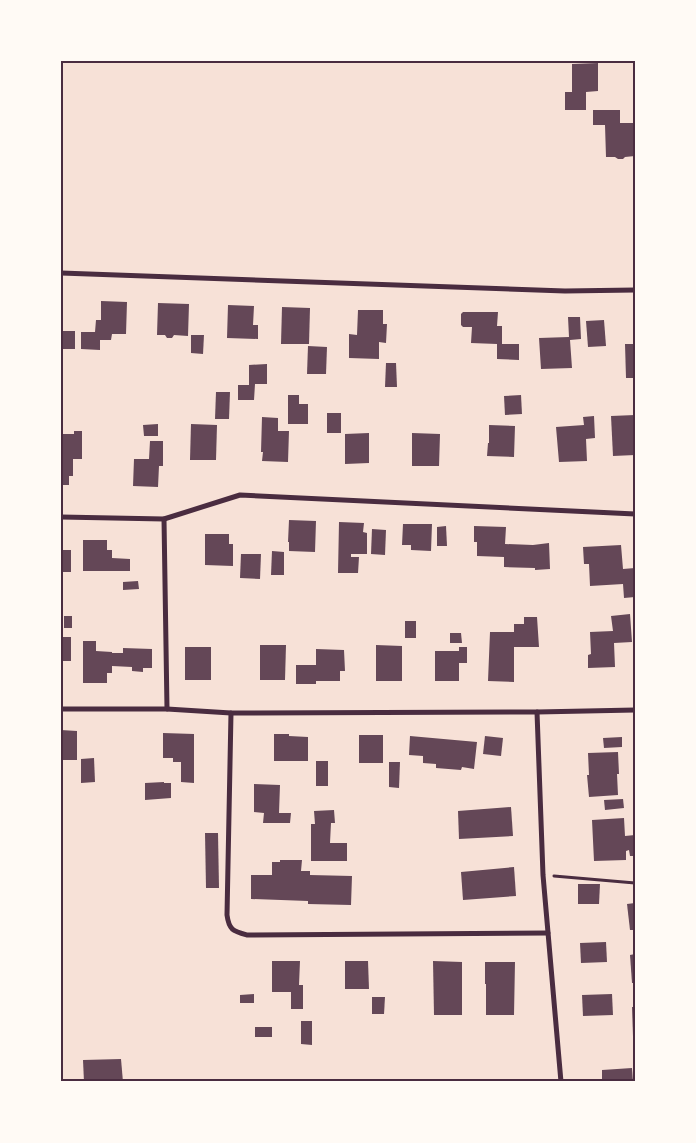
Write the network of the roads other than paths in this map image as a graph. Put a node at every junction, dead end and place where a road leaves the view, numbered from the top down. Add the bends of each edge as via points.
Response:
1 (61, 273) edge
2 (635, 290) edge
3 (635, 514) edge
4 (61, 517) edge
5 (164, 519) junction
6 (61, 709) edge
7 (167, 709) junction
8 (635, 710) edge
9 (537, 712) junction
10 (231, 713) junction
11 (548, 933) junction
12 (561, 1082) edge

1 - 2 street
3 - 5 street via 240,495
4 - 5 street
5 - 7 street
6 - 7 street
7 - 10 street
8 - 9 street
9 - 10 street
9 - 11 street
10 - 11 street via 227,915 228,924 235,932 247,935
11 - 12 street

